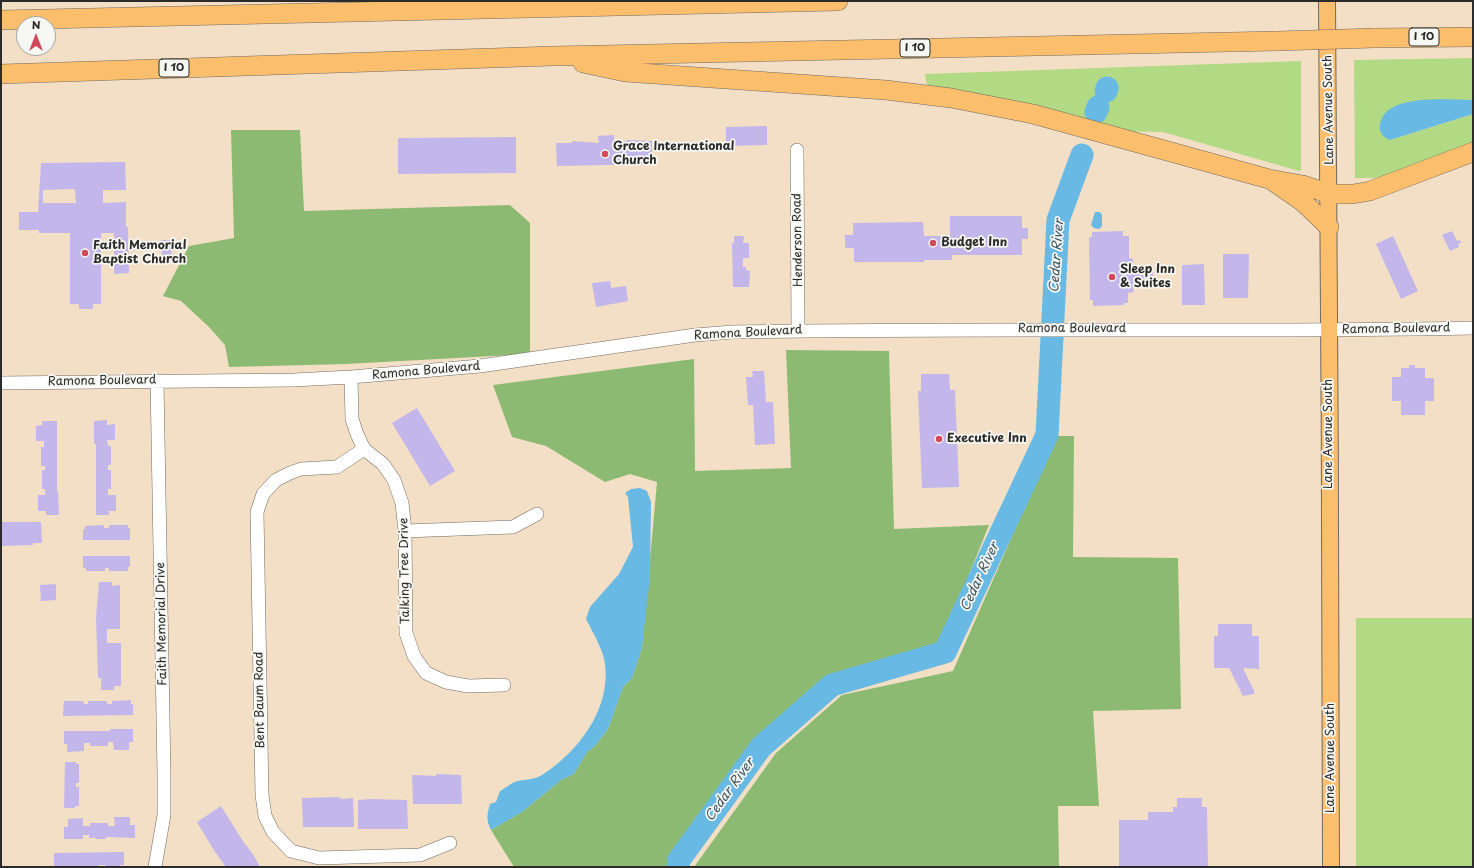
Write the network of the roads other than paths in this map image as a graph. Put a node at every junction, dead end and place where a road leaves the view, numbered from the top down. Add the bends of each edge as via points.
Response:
1 (704, 1) edge
2 (838, 1) edge
3 (1327, 1) edge
4 (675, 5) junction
5 (1, 20) edge
6 (1473, 37) edge
7 (553, 56) junction
8 (1, 74) edge
9 (797, 150) dead end
10 (1473, 152) edge
11 (1269, 179) junction
12 (1330, 194) junction
13 (1329, 227) junction
14 (1473, 328) edge
15 (1328, 330) junction
16 (798, 331) junction
17 (351, 377) junction
18 (157, 381) junction
19 (1, 383) edge
20 (364, 449) junction
21 (537, 514) dead end
22 (405, 531) junction
23 (504, 685) dead end
24 (450, 843) dead end
25 (155, 867) edge
26 (1332, 867) edge

1 - 4 highway
2 - 4 highway
3 - 12 main road, Lane Avenue South
4 - 5 highway
6 - 7 highway, I 10, bridge
7 - 8 highway, I 10
7 - 11 highway via 626,72 886,90 951,98 1033,114
9 - 16 street, Henderson Road
10 - 12 highway via 1370,191
11 - 12 highway via 1303,185
11 - 13 highway via 1302,202
12 - 13 main road, Lane Avenue South
13 - 15 main road, Lane Avenue South
14 - 15 street, Ramona Boulevard
15 - 16 street, Ramona Boulevard via 1082,328
15 - 26 main road, Lane Avenue South
16 - 17 street, Ramona Boulevard via 696,335 542,359
17 - 18 street, Ramona Boulevard
17 - 20 street, Talking Tree Drive via 352,419
18 - 19 street, Ramona Boulevard
18 - 25 street, Faith Memorial Drive via 164,816
20 - 22 street, Talking Tree Drive via 383,464 394,480 402,502
20 - 24 street, Bent Baum Road via 337,468 302,469 276,480 263,494 257,512 262,795 265,816 273,832 291,851 319,858 420,855
21 - 22 street via 513,527
22 - 23 street, Talking Tree Drive via 406,633 414,656 426,673 446,682 468,686

